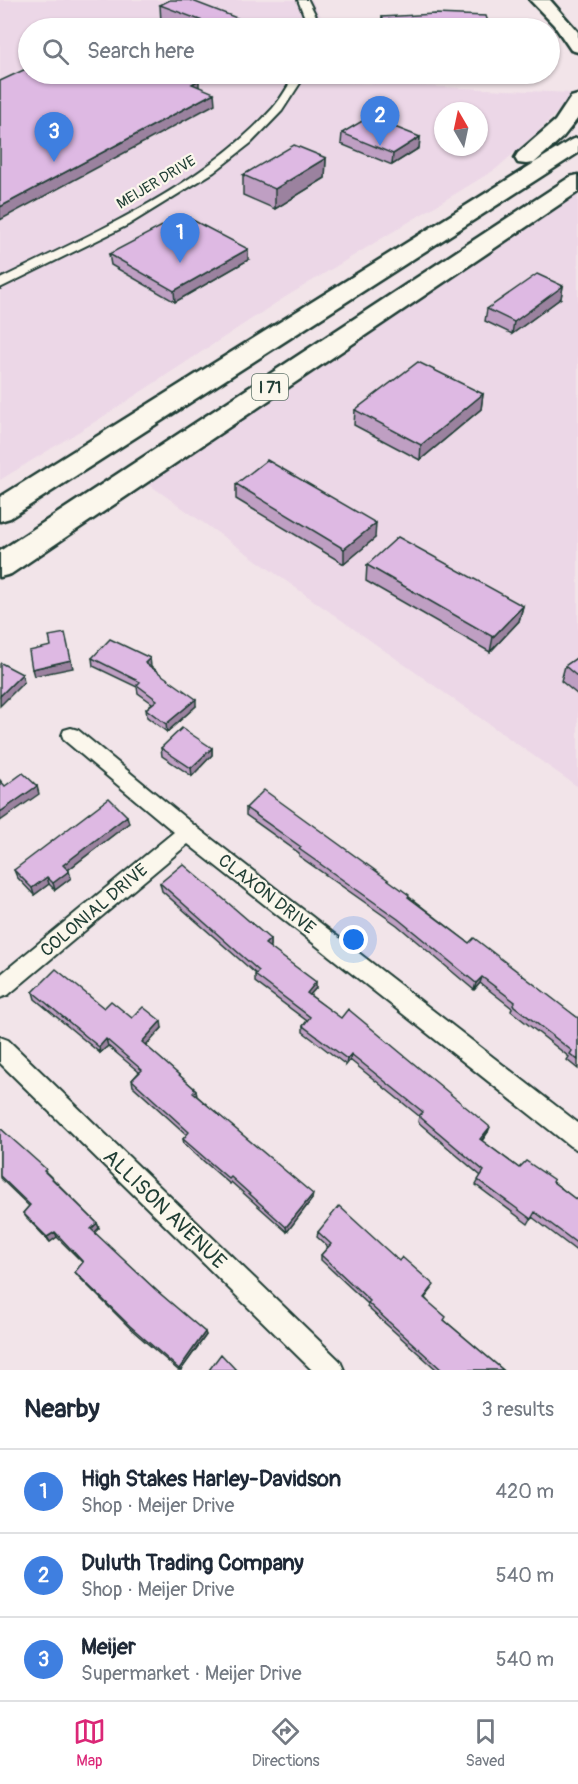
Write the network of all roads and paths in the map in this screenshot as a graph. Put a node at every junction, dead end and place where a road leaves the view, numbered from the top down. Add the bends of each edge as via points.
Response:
1 (303, 0) edge
2 (539, 0) edge
3 (312, 18) edge
4 (558, 18) edge
5 (560, 20) edge
6 (578, 46) edge
7 (295, 84) edge
8 (578, 101) edge
9 (578, 144) edge
10 (578, 182) edge
11 (578, 192) edge
12 (539, 207) junction
13 (0, 284) edge
14 (122, 435) junction
15 (0, 511) edge
16 (0, 566) edge
17 (71, 735) dead end
18 (188, 832) junction
19 (0, 988) edge
20 (0, 1048) edge
21 (578, 1138) edge
22 (331, 1370) edge

1 - 3 street
2 - 4 highway
5 - 6 highway
7 - 13 street, MEIJER DRIVE via 250,138 202,174 135,214
8 - 14 highway via 553,135 523,160 177,382
9 - 14 highway, I 71
10 - 12 highway, I 71
11 - 12 highway
12 - 16 highway, I 71
14 - 15 highway, I 71
17 - 18 street, CLAXON DRIVE
18 - 19 street, COLONIAL DRIVE
18 - 21 street, CLAXON DRIVE
20 - 22 street, ALLISON AVENUE

